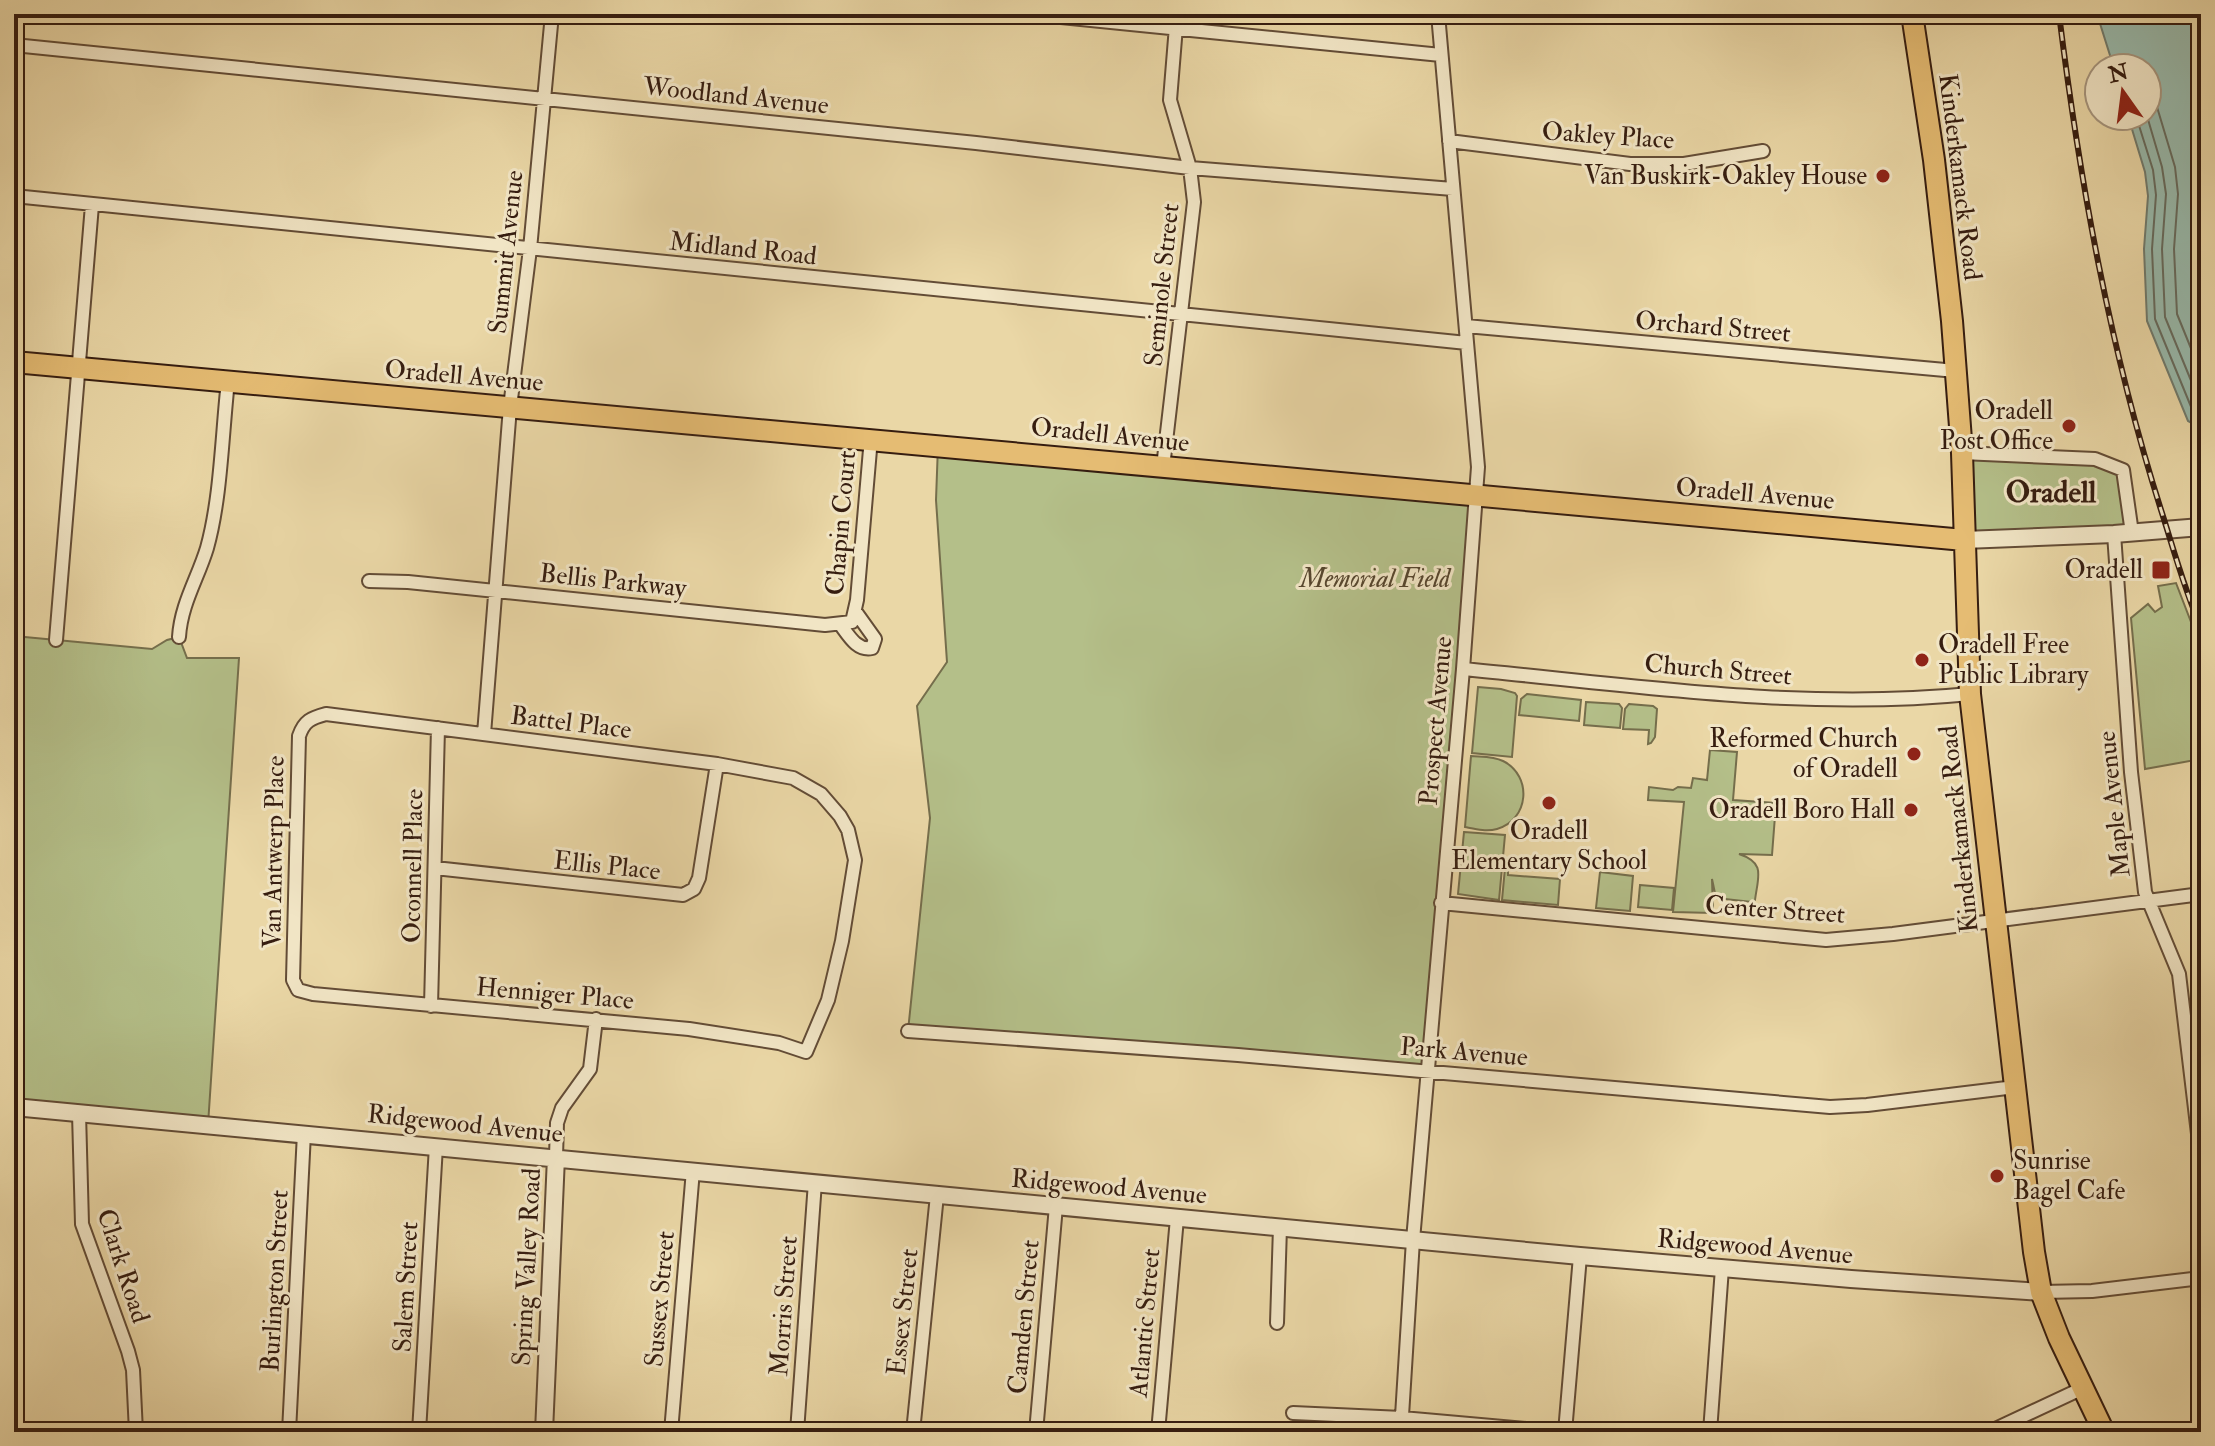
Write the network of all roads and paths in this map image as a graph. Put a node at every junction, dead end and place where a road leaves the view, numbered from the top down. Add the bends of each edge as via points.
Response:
1 (552, 14) edge
2 (1031, 14) edge
3 (1177, 14) edge
4 (1438, 14) edge
5 (1910, 14) edge
6 (1175, 29) junction
7 (14, 45) edge
8 (1441, 55) junction
9 (545, 98) junction
10 (1449, 141) junction
11 (1763, 151) dead end
12 (1190, 168) junction
13 (1453, 189) junction
14 (14, 196) edge
15 (92, 205) junction
16 (530, 249) junction
17 (1182, 313) junction
18 (1466, 326) junction
19 (1467, 343) junction
20 (14, 362) edge
21 (78, 368) junction
22 (1956, 371) junction
23 (228, 381) junction
24 (510, 407) junction
25 (871, 438) junction
26 (1962, 453) junction
27 (1163, 467) junction
28 (1475, 494) junction
29 (2201, 527) edge
30 (2132, 533) junction
31 (2114, 534) junction
32 (1964, 540) junction
33 (369, 581) dead end
34 (494, 591) junction
35 (849, 619) joint
36 (179, 637) dead end
37 (56, 640) dead end
38 (1463, 669) junction
39 (1970, 694) junction
40 (310, 718) joint
41 (438, 728) junction
42 (484, 734) junction
43 (717, 764) junction
44 (435, 868) junction
45 (2201, 894) edge
46 (2148, 901) junction
47 (1441, 903) junction
48 (1996, 919) junction
49 (298, 990) joint
50 (431, 1006) junction
51 (596, 1019) junction
52 (908, 1031) dead end
53 (806, 1052) joint
54 (1427, 1071) junction
55 (2015, 1087) junction
56 (14, 1107) edge
57 (79, 1113) junction
58 (304, 1133) junction
59 (436, 1146) junction
60 (556, 1157) junction
61 (2201, 1159) edge
62 (693, 1170) junction
63 (815, 1182) junction
64 (937, 1195) junction
65 (1056, 1206) junction
66 (1177, 1218) junction
67 (1280, 1227) junction
68 (1413, 1240) junction
69 (1580, 1256) junction
70 (1722, 1268) junction
71 (2201, 1278) edge
72 (2041, 1292) junction
73 (1277, 1323) dead end
74 (2083, 1388) junction
75 (1293, 1413) dead end
76 (1401, 1425) edge
77 (136, 1432) edge
78 (289, 1432) edge
79 (419, 1432) edge
80 (544, 1432) edge
81 (671, 1432) edge
82 (797, 1432) edge
83 (913, 1432) edge
84 (1036, 1432) edge
85 (1158, 1432) edge
86 (1562, 1432) edge
87 (1710, 1432) edge
88 (1989, 1432) edge
89 (2104, 1432) edge

1 - 9 street, Summit Avenue
2 - 6 street
3 - 6 street, Seminole Street
4 - 8 street, Prospect Avenue
5 - 22 main road, Kinderkamack Road via 1934,160
6 - 8 street
6 - 12 street, Seminole Street via 1170,100
7 - 9 street, Woodland Avenue
8 - 10 street, Prospect Avenue
9 - 12 street, Woodland Avenue
9 - 16 street, Summit Avenue
10 - 11 street, Oakley Place via 1641,164 1684,164
10 - 13 street, Prospect Avenue
12 - 13 street, Woodland Avenue
12 - 17 street, Seminole Street via 1194,202
13 - 18 street, Prospect Avenue
14 - 15 street, Midland Road
15 - 16 street, Midland Road
15 - 21 street
16 - 17 street, Midland Road
16 - 24 street, Summit Avenue
17 - 19 street, Midland Road
17 - 27 street, Seminole Street
18 - 19 street, Prospect Avenue
18 - 22 street, Orchard Street
19 - 28 street, Prospect Avenue via 1478,467
20 - 21 main road, Oradell Avenue
21 - 23 main road, Oradell Avenue
21 - 37 street
22 - 26 main road, Kinderkamack Road
23 - 24 main road, Oradell Avenue
23 - 36 street via 213,521 180,619
24 - 25 main road, Oradell Avenue
24 - 34 street, Summit Avenue
25 - 27 main road, Oradell Avenue
25 - 35 street, Chapin Court
26 - 30 street via 2095,459 2123,470
26 - 32 main road, Kinderkamack Road
27 - 28 main road, Oradell Avenue
28 - 32 main road, Oradell Avenue
28 - 38 street, Prospect Avenue
29 - 30 street, Oradell Avenue
30 - 31 street, Oradell Avenue
31 - 32 street, Oradell Avenue
31 - 46 street, Maple Avenue via 2131,772
32 - 39 main road, Kinderkamack Road
33 - 34 street, Bellis Parkway
34 - 35 street, Bellis Parkway
34 - 42 street, Summit Avenue
38 - 39 street, Church Street via 1816,701
38 - 47 street, Prospect Avenue
39 - 48 main road, Kinderkamack Road
40 - 41 street, Battel Place via 326,714
40 - 49 street, Van Antwerp Place via 299,736 293,980
41 - 42 street, Battel Place
41 - 44 street, Oconnell Place
42 - 43 street, Battel Place
43 - 44 street, Ellis Place via 699,878 683,895
43 - 53 street, Battel Place via 793,778 821,794 848,830 855,860 842,941 828,1000
44 - 50 street, Oconnell Place
45 - 46 street, Center Street
46 - 48 street, Center Street
46 - 61 street, Maple Avenue via 2179,974
47 - 48 street, Center Street via 1826,940
47 - 54 street, Prospect Avenue
48 - 55 main road, Kinderkamack Road
49 - 50 street, Henniger Place
50 - 51 street, Henniger Place
51 - 53 street, Henniger Place via 779,1043
51 - 60 street, Spring Valley Road via 590,1069 557,1123
52 - 54 street, Park Avenue
54 - 55 street, Park Avenue via 1830,1107
54 - 68 street, Prospect Avenue
55 - 72 main road, Kinderkamack Road
56 - 57 street, Ridgewood Avenue
57 - 58 street, Ridgewood Avenue
57 - 77 street, Clark Road via 82,1224 133,1370
58 - 59 street, Ridgewood Avenue
58 - 78 street, Burlington Street
59 - 60 street, Ridgewood Avenue
59 - 79 street, Salem Street
60 - 62 street, Ridgewood Avenue
60 - 80 street, Spring Valley Road
62 - 63 street, Ridgewood Avenue
62 - 81 street, Sussex Street
63 - 64 street, Ridgewood Avenue
63 - 82 street, Morris Street
64 - 65 street, Ridgewood Avenue
64 - 83 street, Essex Street
65 - 66 street, Ridgewood Avenue
65 - 84 street, Camden Street
66 - 67 street, Ridgewood Avenue
66 - 85 street, Atlantic Street
67 - 68 street, Ridgewood Avenue
67 - 73 street
68 - 69 street, Ridgewood Avenue
68 - 76 street, Prospect Avenue
69 - 70 street, Ridgewood Avenue
69 - 86 street
70 - 72 street, Ridgewood Avenue
70 - 87 street
71 - 72 street, Ridgewood Avenue
72 - 74 main road, Kinderkamack Road
74 - 88 street
74 - 89 main road, Kinderkamack Road
75 - 76 street
76 - 86 street

